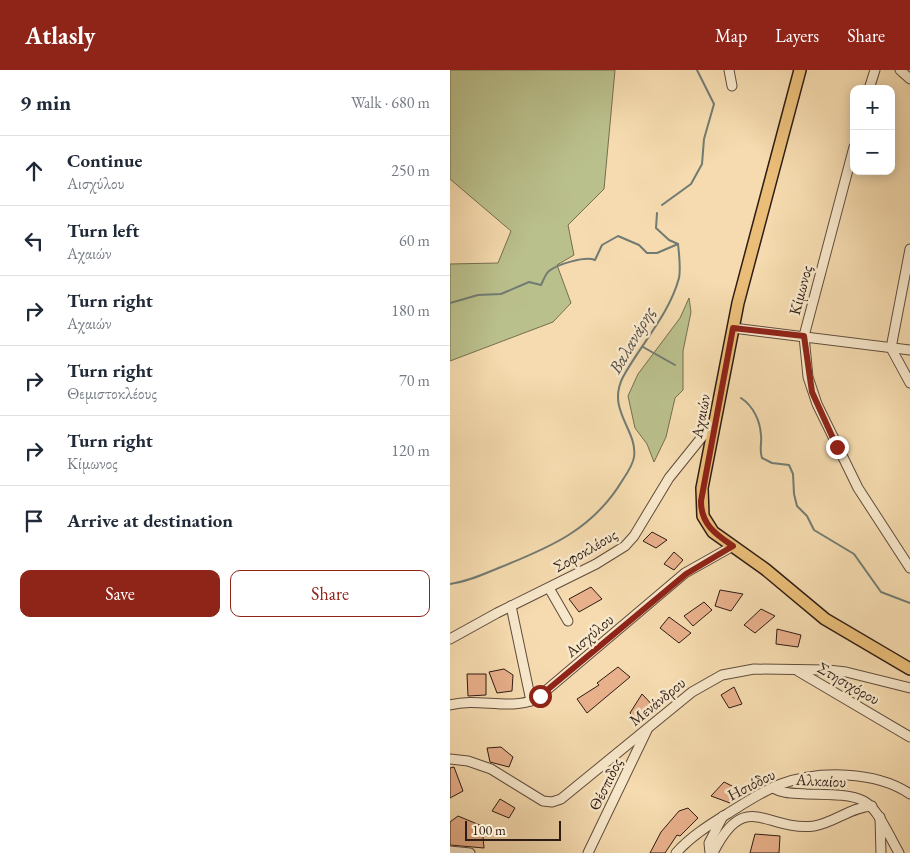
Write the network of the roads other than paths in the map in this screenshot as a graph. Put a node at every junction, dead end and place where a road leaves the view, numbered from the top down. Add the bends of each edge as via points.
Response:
1 (729, 70) edge
2 (800, 70) edge
3 (874, 70) edge
4 (900, 70) edge
5 (910, 79) edge
6 (871, 85) edge
7 (732, 86) dead end
8 (850, 162) edge
9 (910, 249) edge
10 (733, 328) junction
11 (804, 336) junction
12 (891, 348) junction
13 (910, 350) edge
14 (910, 384) edge
15 (716, 420) junction
16 (733, 546) junction
17 (910, 568) edge
18 (549, 588) junction
19 (511, 606) junction
20 (568, 620) dead end
21 (450, 639) edge
22 (910, 669) edge
23 (798, 671) junction
24 (910, 688) edge
25 (531, 701) junction
26 (450, 705) edge
27 (648, 728) junction
28 (910, 737) edge
29 (450, 760) edge
30 (773, 788) junction
31 (910, 794) edge
32 (872, 806) junction
33 (723, 816) junction
34 (880, 817) junction
35 (450, 851) edge
36 (470, 853) edge
37 (588, 853) edge
38 (676, 853) edge
39 (711, 853) edge
40 (881, 853) edge
41 (899, 853) edge

1 - 7 street
2 - 10 main road, Αχαιών
3 - 6 street
4 - 5 street
8 - 11 street, Κίμωνος
9 - 12 street
10 - 11 street
10 - 15 main road, Αχαιών
11 - 12 street
11 - 17 street, Κίμωνος via 810,385 817,404 862,495
12 - 13 street
12 - 14 street
15 - 16 main road, Αχαιών via 702,488 702,508 708,526
15 - 18 street, Σοφοκλέους via 669,478 628,543
16 - 22 main road, Αχαιών via 832,624
16 - 25 street, Αισχύλου via 686,574
18 - 19 street, Σοφοκλέους
18 - 20 street
19 - 21 street, Σοφοκλέους
19 - 25 street
23 - 24 street, Μενάνδρου via 846,672
23 - 27 street, Μενάνδρου via 754,669 722,675 692,692
23 - 28 street, Στησιχόρου
25 - 26 street via 460,702
27 - 29 street, Μενάνδρου via 560,799 552,802 540,800 485,766
27 - 37 street, Θέσπιδος
30 - 31 street, Ησιόδου via 807,778 853,776 886,781
30 - 32 street, Αλκαίου via 786,793 848,796 866,800
30 - 33 street, Ησιόδου
32 - 34 street
32 - 39 street via 811,826 759,816 746,817 728,829
33 - 38 street, Ησιόδου
33 - 39 street via 709,843
34 - 40 street
34 - 41 street
35 - 36 street

